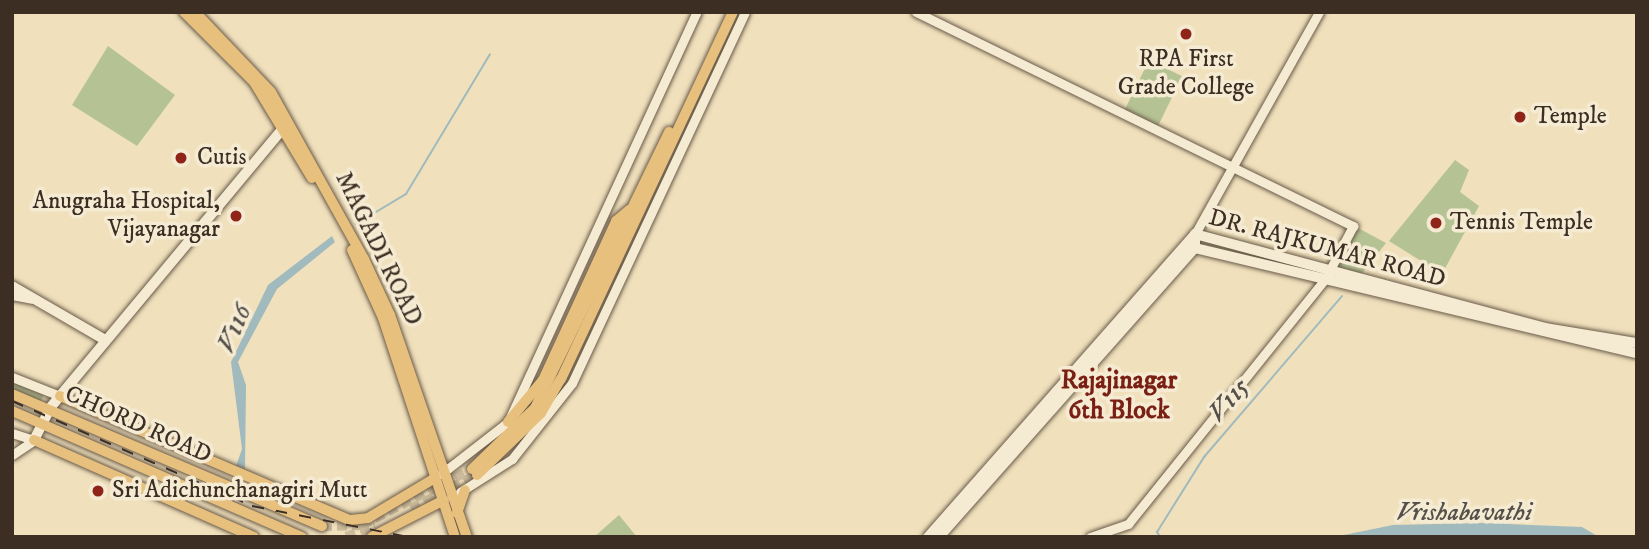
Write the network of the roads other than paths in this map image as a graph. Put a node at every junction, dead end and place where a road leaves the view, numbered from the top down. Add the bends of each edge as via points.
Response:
1 (184, 12) edge
2 (195, 12) edge
3 (697, 12) edge
4 (726, 12) edge
5 (733, 12) edge
6 (745, 12) edge
7 (1319, 12) edge
8 (912, 13) edge
9 (287, 125) junction
10 (1236, 169) junction
11 (642, 208) junction
12 (1195, 234) junction
13 (1195, 248) junction
14 (1328, 276) junction
15 (12, 286) edge
16 (12, 295) edge
17 (37, 300) junction
18 (105, 340) junction
19 (1637, 343) edge
20 (1637, 353) edge
21 (12, 377) edge
22 (12, 394) edge
23 (61, 396) junction
24 (50, 408) junction
25 (12, 411) edge
26 (508, 422) junction
27 (42, 424) junction
28 (12, 433) edge
29 (34, 440) junction
30 (12, 455) edge
31 (474, 472) tunnel mouth
32 (436, 477) junction
33 (245, 478) junction
34 (465, 490) junction
35 (247, 497) junction
36 (445, 500) junction
37 (412, 517) junction
38 (452, 518) junction
39 (323, 526) tunnel mouth
40 (254, 537) edge
41 (302, 537) edge
42 (372, 537) tunnel mouth
43 (455, 537) edge
44 (467, 537) edge
45 (928, 537) edge
46 (939, 537) edge
47 (1090, 537) edge

1 - 9 main road, MAGADI ROAD via 254,82
2 - 9 main road, MAGADI ROAD via 260,76
3 - 26 street
4 - 11 main road
5 - 11 main road
6 - 11 street via 678,154
7 - 10 street
8 - 10 street
9 - 18 main road
9 - 32 main road, MAGADI ROAD via 390,314
10 - 12 street
10 - 14 street via 1353,226
11 - 26 main road via 616,221 543,380
11 - 31 main road via 535,408
11 - 34 street via 556,410 512,459
12 - 13 street
12 - 14 main road, DR. RAJKUMAR ROAD
12 - 45 main road, DR. RAJKUMAR ROAD
13 - 14 main road, DR. RAJKUMAR ROAD
13 - 46 main road, DR. RAJKUMAR ROAD
14 - 19 main road, DR. RAJKUMAR ROAD via 1600,341
14 - 20 main road, DR. RAJKUMAR ROAD via 1541,335
14 - 47 street via 1128,524
15 - 17 main road
16 - 17 street
17 - 18 main road
18 - 23 main road
21 - 23 street
22 - 24 main road, CHORD ROAD
23 - 24 main road
23 - 33 main road
24 - 27 main road
24 - 35 main road, CHORD ROAD
25 - 27 main road, CHORD ROAD
26 - 32 street
27 - 29 main road
27 - 41 main road, CHORD ROAD
28 - 29 street
29 - 30 street
29 - 40 main road
32 - 33 main road via 368,518 351,520
32 - 36 main road, MAGADI ROAD
33 - 35 main road
34 - 36 street
34 - 38 main road
35 - 39 main road, CHORD ROAD
36 - 37 main road
36 - 38 main road, MAGADI ROAD
37 - 38 main road
37 - 42 main road
38 - 43 main road, MAGADI ROAD
38 - 44 main road, MAGADI ROAD

